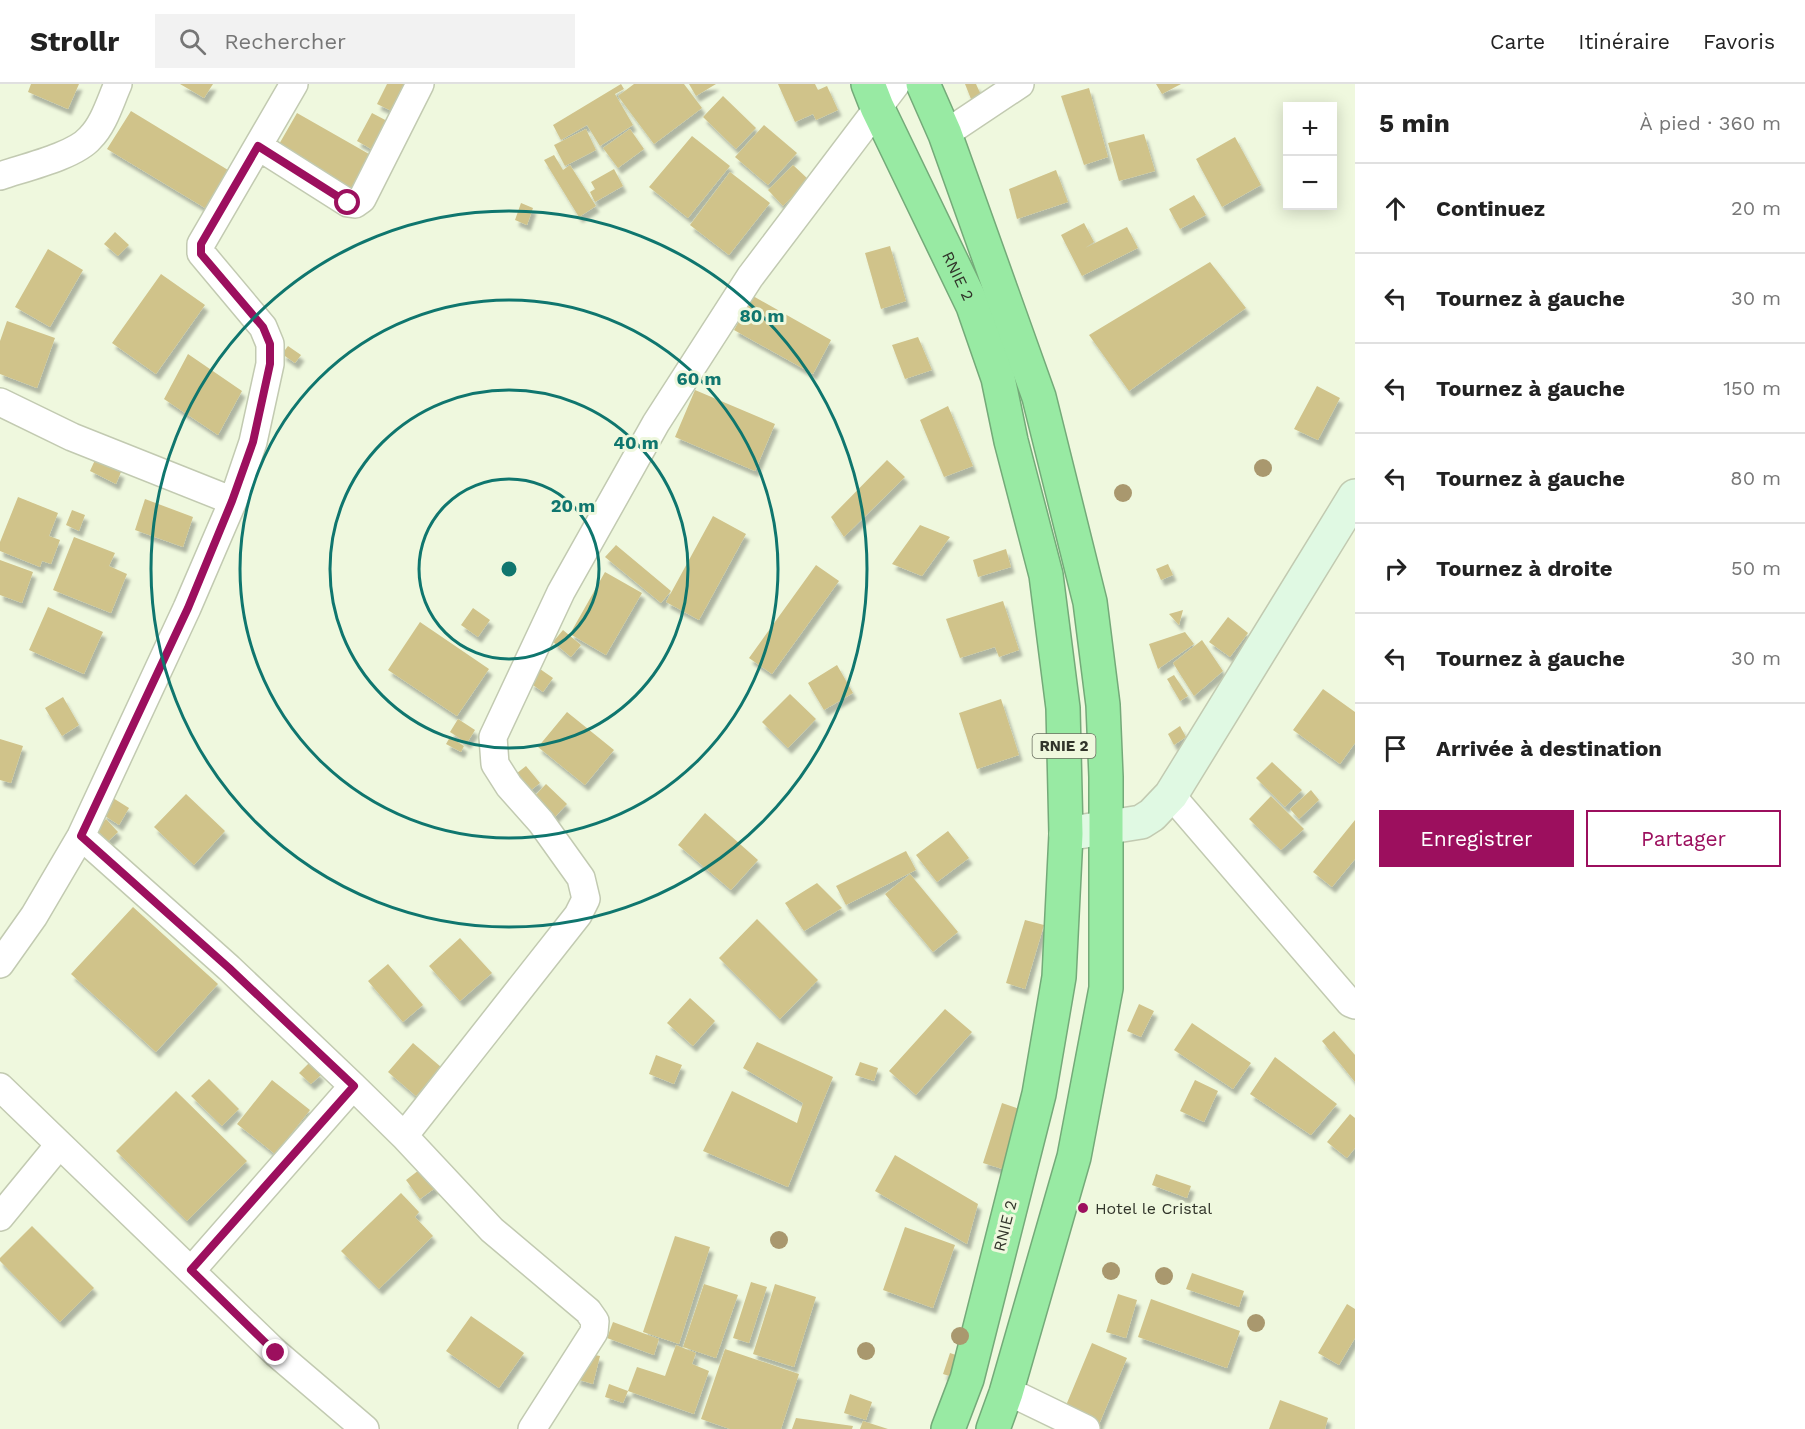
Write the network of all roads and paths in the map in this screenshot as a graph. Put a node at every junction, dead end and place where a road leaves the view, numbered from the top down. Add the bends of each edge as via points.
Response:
1 (118, 84) edge
2 (294, 84) edge
3 (420, 84) edge
4 (923, 84) edge
5 (1020, 84) edge
6 (880, 92) edge
7 (945, 134) junction
8 (258, 146) junction
9 (0, 176) edge
10 (0, 402) edge
11 (1355, 496) edge
12 (232, 501) junction
13 (1171, 795) junction
14 (1107, 828) junction
15 (1066, 834) junction
16 (81, 836) junction
17 (0, 964) edge
18 (1353, 1006) edge
19 (354, 1086) junction
20 (0, 1087) edge
21 (404, 1136) junction
22 (59, 1145) junction
23 (0, 1217) edge
24 (191, 1270) junction
25 (1006, 1393) junction
26 (365, 1429) edge
27 (532, 1429) edge
28 (948, 1429) edge
29 (993, 1429) edge
30 (1086, 1429) edge

1 - 9 street via 90,140 76,150
2 - 8 street
3 - 8 street via 362,199 355,204
4 - 7 highway, RNIE 2 / RNIE 2
5 - 7 street
6 - 15 highway, RNIE 2 / RNIE 2 via 973,306 998,378 1046,575 1063,708
6 - 21 street via 750,277 656,423 561,592 493,737 495,764 581,879 586,899 578,915
7 - 14 highway, RNIE 2 / RNIE 2 via 1039,397 1078,546 1090,602 1103,705
8 - 12 street via 201,244 201,254 263,327 270,344 270,364 253,442
10 - 12 street via 72,438
11 - 13 main road
12 - 16 street via 188,608
13 - 14 main road via 1141,822
13 - 18 street
14 - 15 main road
14 - 25 highway, RNIE 2 / RNIE 2 via 1106,988 1074,1157
15 - 28 highway, RNIE 2 / RNIE 2 via 1059,977 1039,1094 967,1379
16 - 17 street via 34,916
16 - 19 street
19 - 21 street
19 - 24 street
20 - 22 street
21 - 27 street via 492,1230 595,1321 594,1332
22 - 23 street
22 - 24 street
24 - 26 street via 276,1353
25 - 29 highway, RNIE 2 / RNIE 2
25 - 30 street

